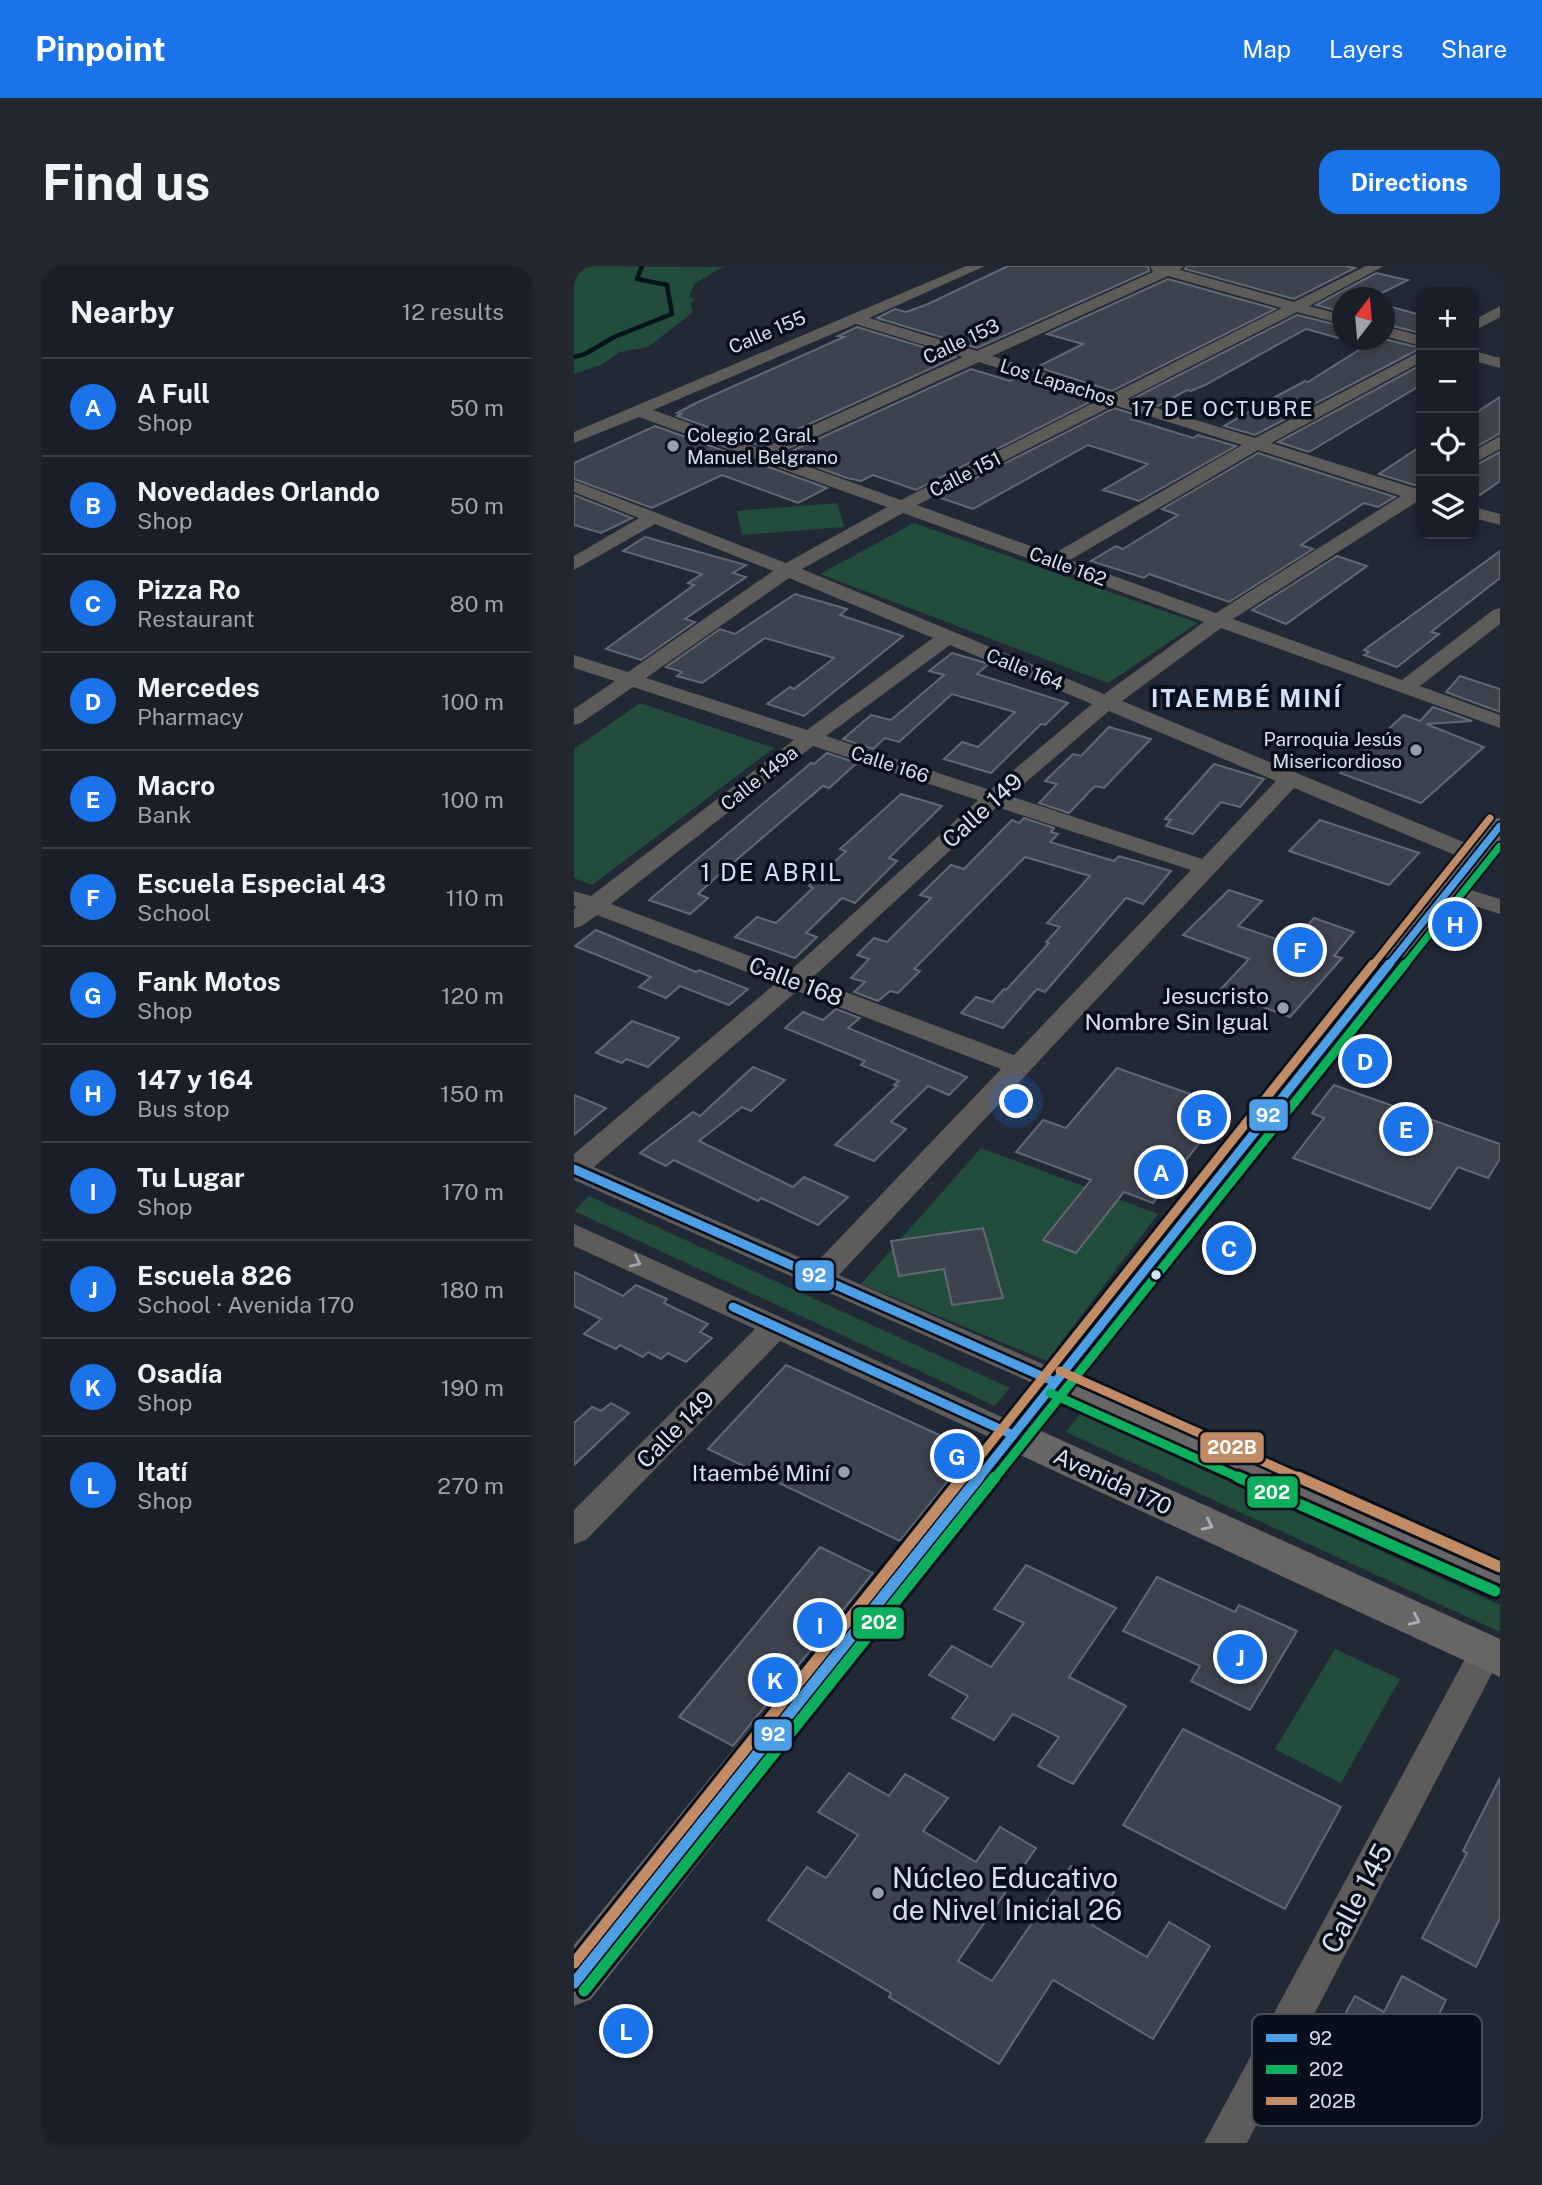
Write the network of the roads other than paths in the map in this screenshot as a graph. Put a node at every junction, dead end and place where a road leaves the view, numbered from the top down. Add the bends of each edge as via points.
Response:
1 (978, 266) edge
2 (1150, 266) edge
3 (1377, 266) edge
4 (1172, 268) edge
5 (1298, 307) junction
6 (1500, 311) edge
7 (1332, 317) edge
8 (854, 318) junction
9 (1479, 323) edge
10 (1395, 334) edge
11 (1416, 340) edge
12 (978, 357) junction
13 (1479, 357) edge
14 (1416, 359) edge
15 (1500, 363) edge
16 (1112, 399) junction
17 (636, 410) junction
18 (574, 438) edge
19 (1500, 441) edge
20 (1257, 444) junction
21 (1479, 454) edge
22 (762, 456) junction
23 (574, 486) edge
24 (1416, 493) edge
25 (1416, 496) edge
26 (902, 506) junction
27 (1479, 514) edge
28 (652, 518) junction
29 (1500, 520) edge
30 (1055, 561) junction
31 (574, 564) edge
32 (787, 570) junction
33 (1500, 614) edge
34 (1220, 619) junction
35 (947, 637) junction
36 (574, 661) edge
37 (631, 680) junction
38 (1406, 687) junction
39 (1107, 702) junction
40 (574, 719) edge
41 (1500, 722) edge
42 (810, 739) junction
43 (1289, 780) junction
44 (994, 797) junction
45 (1500, 826) edge
46 (1475, 855) junction
47 (1207, 868) junction
48 (1448, 890) junction
49 (584, 902) edge
50 (1500, 907) edge
51 (574, 921) edge
52 (795, 980) junction
53 (1018, 1066) junction
54 (574, 1169) edge
55 (574, 1234) edge
56 (819, 1278) junction
57 (776, 1327) junction
58 (1055, 1382) junction
59 (1013, 1435) junction
60 (574, 1531) edge
61 (1500, 1580) edge
62 (1493, 1656) edge
63 (574, 1983) edge
64 (1296, 2014) edge
65 (1252, 2094) edge
66 (1225, 2143) edge

1 - 8 street, Calle 155
2 - 4 street
3 - 5 street, Calle 151
4 - 5 street
4 - 12 street, Calle 153
5 - 7 street
5 - 16 street, Calle 151
6 - 9 street
8 - 12 street, Los Lapachos
8 - 17 street, Calle 155
10 - 11 street
12 - 16 street, Los Lapachos
12 - 22 street, Calle 153
13 - 15 street
14 - 20 street
16 - 20 street, Los Lapachos
16 - 26 street, Calle 151
17 - 18 street, Calle 155
17 - 22 street, Calle 162
19 - 21 street
20 - 24 street, Los Lapachos
20 - 30 street
22 - 26 street, Calle 162
23 - 28 street, Calle 164
25 - 34 street, Calle 149
26 - 30 street, Calle 162
26 - 32 street, Calle 151
27 - 29 street
28 - 31 street
28 - 32 street, Calle 164
30 - 34 street, Calle 162
32 - 35 street, Calle 164
32 - 37 street, Calle 151
33 - 38 street
34 - 38 street, Calle 162
34 - 39 street, Calle 149
35 - 39 street, Calle 164
35 - 42 street, Calle 149a
36 - 37 street, Calle 166
37 - 40 street, Calle 151
37 - 42 street, Calle 166
38 - 41 street, Calle 162
39 - 43 street, Calle 164
39 - 44 street, Calle 149
42 - 44 street, Calle 166
42 - 49 street, Calle 149a
43 - 46 street, Calle 164
43 - 47 street
44 - 47 street, Calle 166
44 - 52 street, Calle 149
45 - 46 main road
46 - 48 main road
47 - 53 street
48 - 50 street
48 - 58 main road
49 - 51 street, Calle 149a
49 - 52 street, Calle 168
52 - 53 street, Calle 168
52 - 54 street, Calle 149
53 - 56 street
54 - 56 street
55 -> 57 street, Avenida 170
56 - 58 street
57 - 59 street, Avenida 170
57 - 60 street, Calle 149
58 - 59 main road
58 - 61 main road
59 -> 62 main road, Avenida 170
59 - 63 main road
62 - 64 street, Calle 145
65 - 66 street, Calle 145

